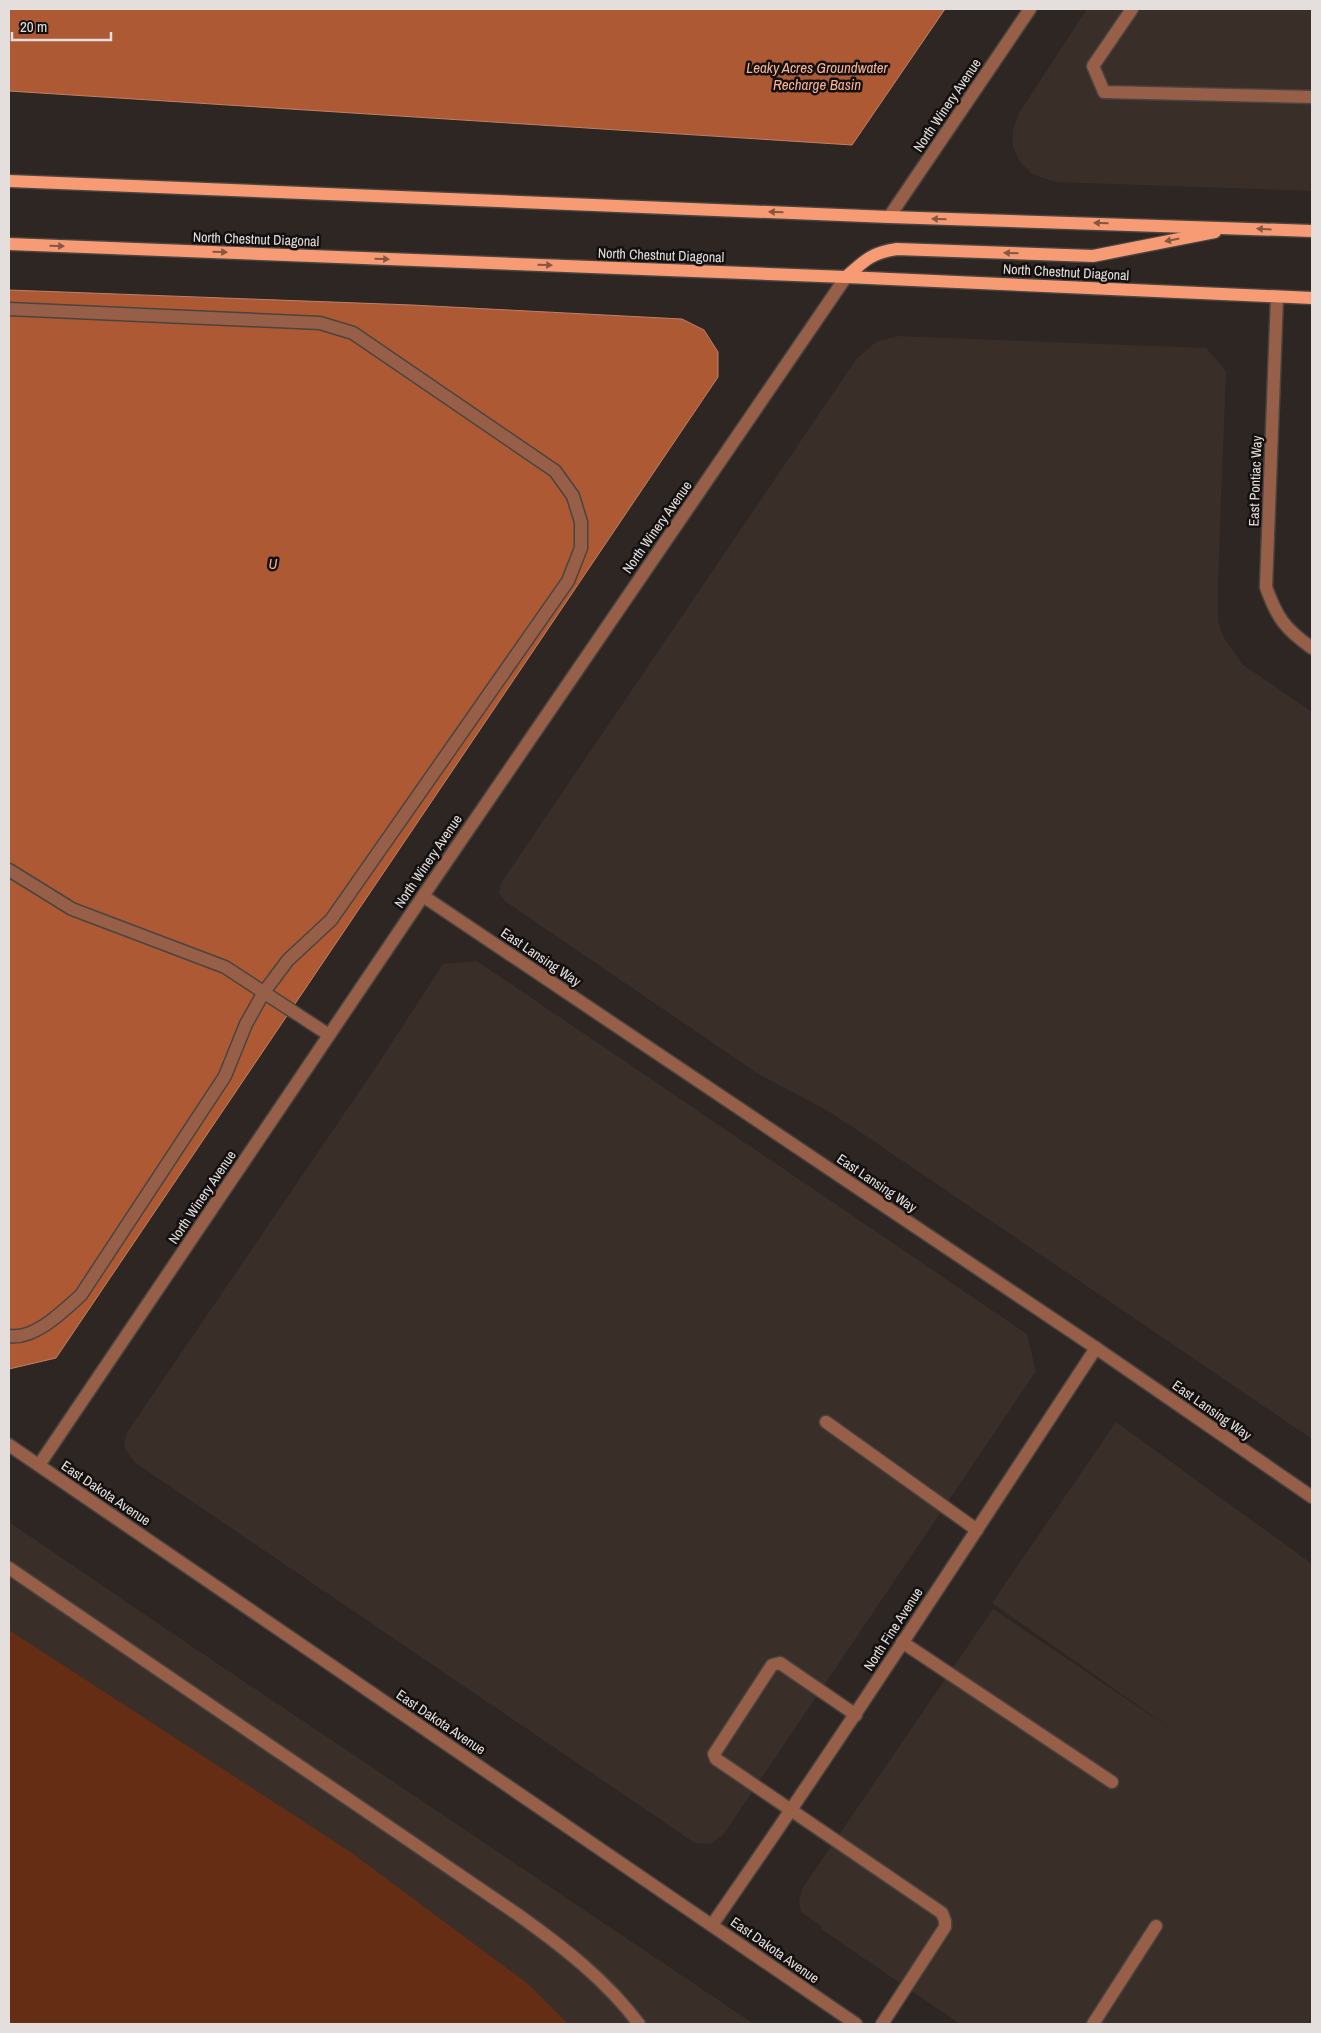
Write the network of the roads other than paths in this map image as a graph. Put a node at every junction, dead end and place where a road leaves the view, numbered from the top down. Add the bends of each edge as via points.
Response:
1 (1030, 9) edge
2 (1132, 9) edge
3 (1312, 97) edge
4 (9, 180) edge
5 (889, 217) junction
6 (1237, 228) junction
7 (1312, 231) edge
8 (9, 244) edge
9 (846, 277) junction
10 (1276, 297) junction
11 (1312, 298) edge
12 (9, 309) edge
13 (1312, 648) edge
14 (9, 870) edge
15 (423, 896) junction
16 (264, 992) junction
17 (329, 1036) junction
18 (9, 1336) edge
19 (1096, 1348) junction
20 (826, 1422) dead end
21 (9, 1445) edge
22 (39, 1465) junction
23 (1312, 1497) edge
24 (977, 1530) junction
25 (9, 1568) edge
26 (902, 1642) junction
27 (856, 1715) junction
28 (1112, 1782) dead end
29 (792, 1811) junction
30 (712, 1925) junction
31 (1156, 1926) dead end
32 (639, 2024) edge
33 (856, 2024) edge
34 (882, 2024) edge
35 (1093, 2024) edge

1 - 5 street, North Winery Avenue
2 - 3 street via 1093,66 1104,92
5 -> 4 main road
6 -> 5 main road
7 -> 6 main road
6 -> 9 main road via 1094,256 897,249 879,252
8 -> 9 main road, North Chestnut Diagonal
9 - 10 main road, North Chestnut Diagonal
9 - 15 street, North Winery Avenue
10 - 11 main road, North Chestnut Diagonal
10 - 13 street, East Pontiac Way via 1266,587 1275,613 1295,636
12 - 16 street via 320,323 353,333 555,471 573,496 581,522 581,548 568,581 331,920 288,960
14 - 16 street via 72,909 225,967
15 - 17 street, North Winery Avenue
15 - 19 street, East Lansing Way
16 - 17 street
16 - 18 street via 246,1024 225,1076 81,1295 50,1323 18,1338
17 - 22 street, North Winery Avenue
19 - 23 street, East Lansing Way
19 - 24 street, North Fine Avenue
20 - 24 street
21 - 22 street, East Dakota Avenue
22 - 30 street, East Dakota Avenue
24 - 26 street, North Fine Avenue
25 - 32 street via 518,1914 579,1961
26 - 27 street, North Fine Avenue
26 - 28 street
27 - 29 street, North Fine Avenue
27 - 29 street via 780,1663 772,1665 714,1754 716,1759
29 - 30 street, North Fine Avenue
29 - 34 street via 942,1914 945,1921 945,1927
30 - 33 street, East Dakota Avenue
31 - 35 street

